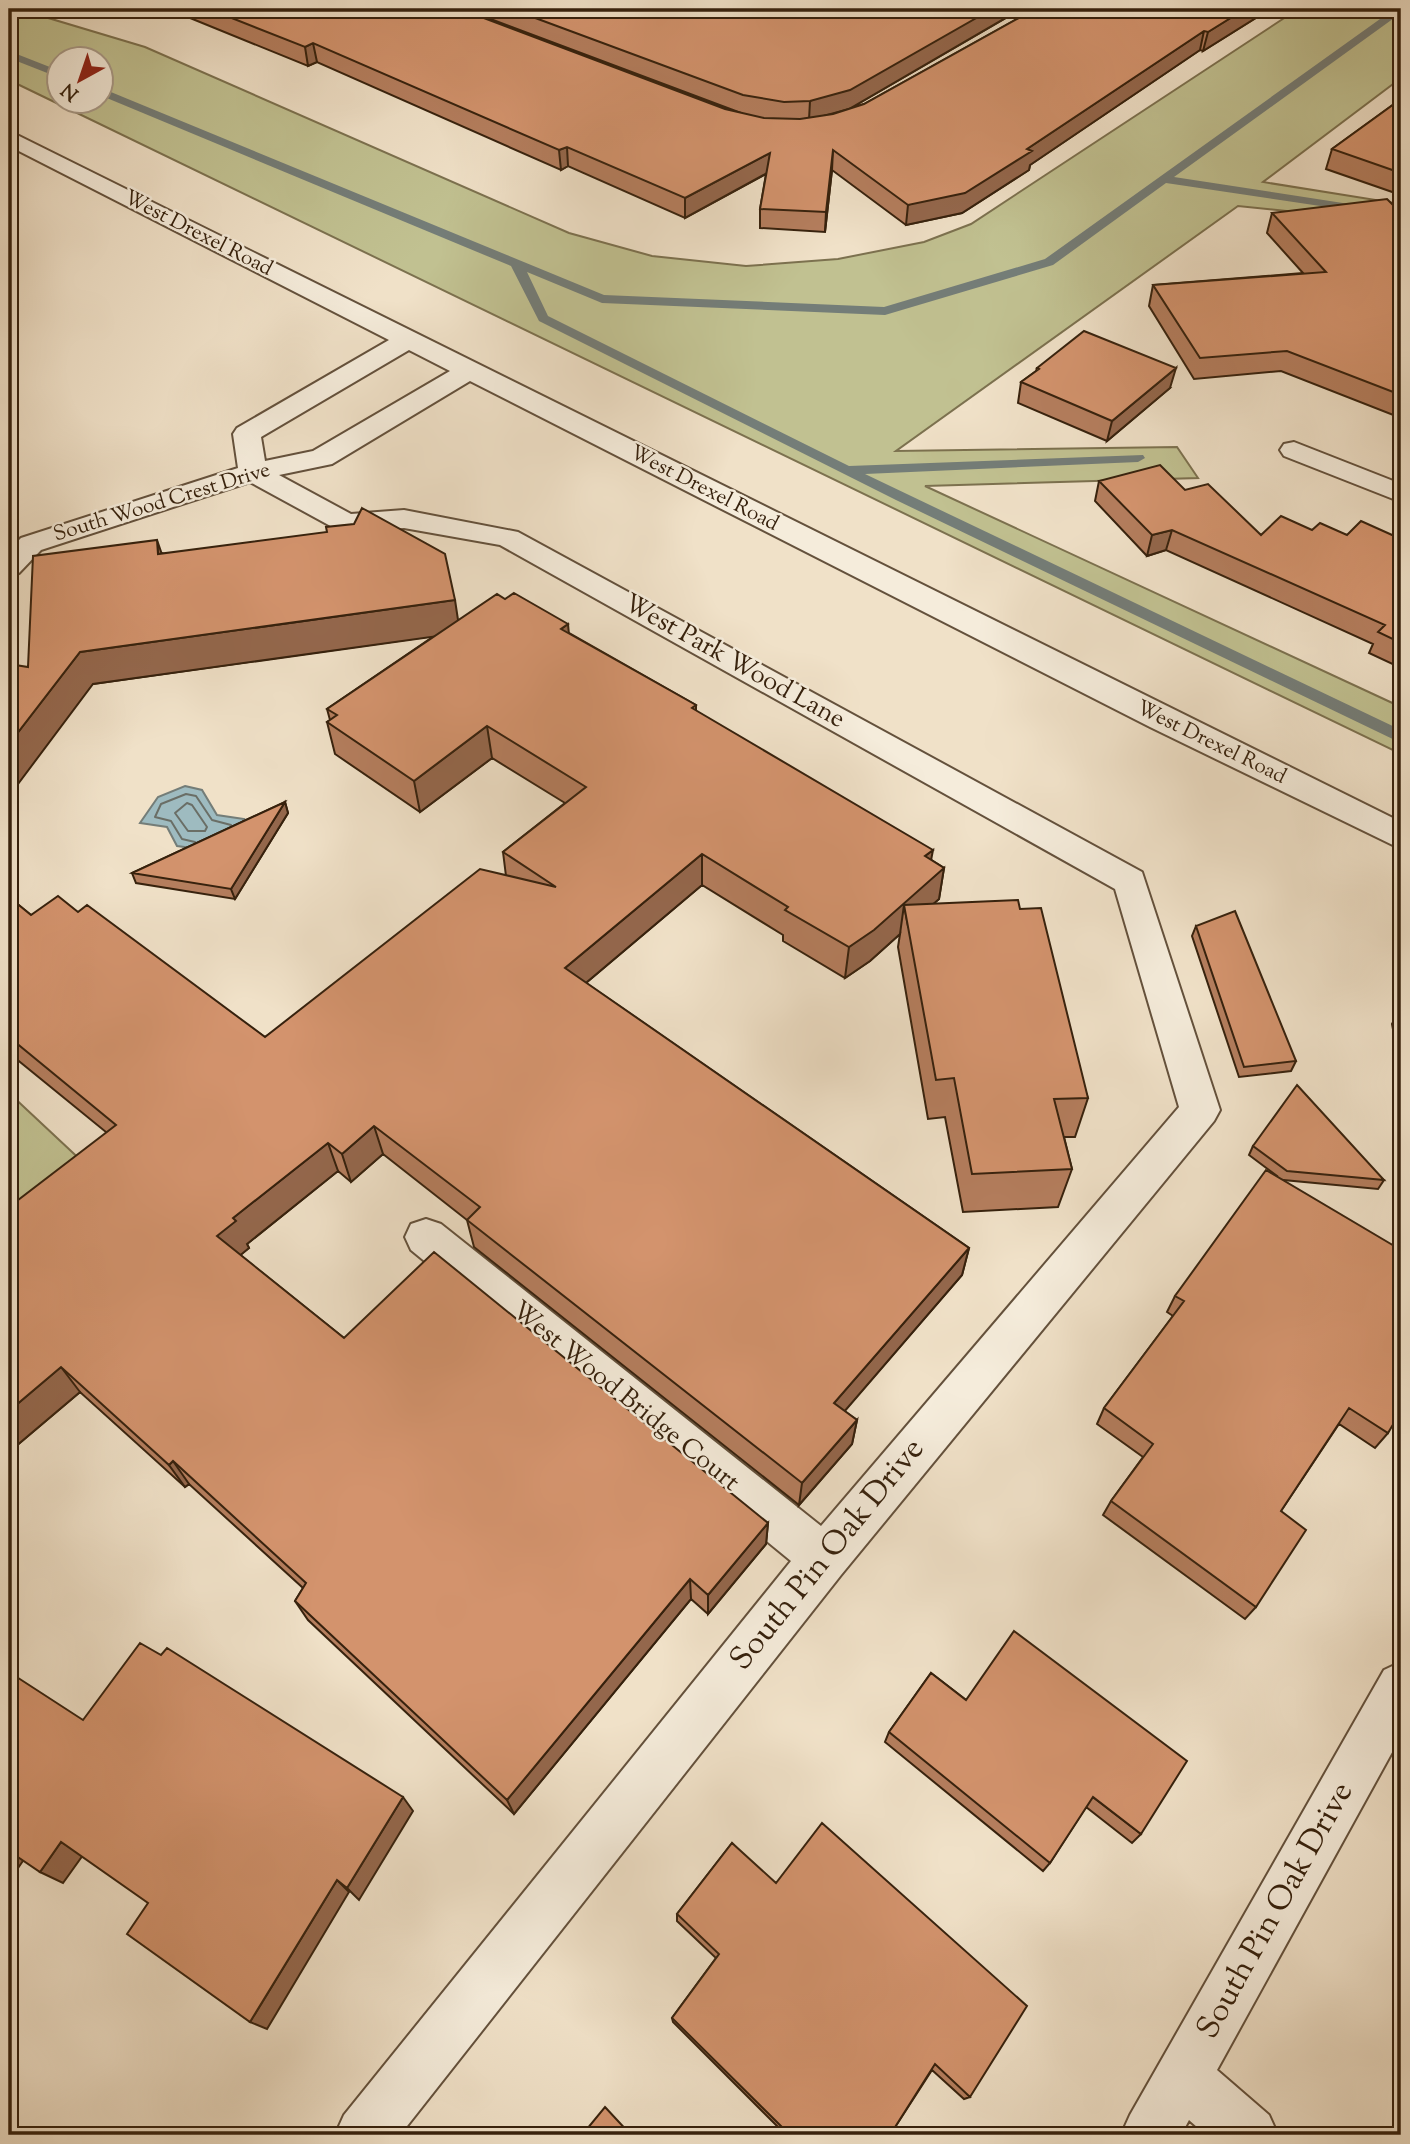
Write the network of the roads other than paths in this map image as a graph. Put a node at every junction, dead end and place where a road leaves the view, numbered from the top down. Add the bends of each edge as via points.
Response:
1 (9, 138) edge
2 (408, 341) junction
3 (469, 371) junction
4 (1294, 450) dead end
5 (253, 472) junction
6 (1401, 494) edge
7 (9, 567) edge
8 (1401, 836) edge
9 (1151, 954) joint
10 (426, 1237) dead end
11 (824, 1558) junction
12 (1401, 1687) edge
13 (1183, 2077) junction
14 (364, 2135) edge
15 (1150, 2135) edge
16 (1249, 2135) edge

1 - 2 street, West Drexel Road
2 - 3 street, West Drexel Road
2 - 5 street via 247,434
3 - 5 street, South Wood Crest Drive via 322,458
3 - 8 street, West Drexel Road
4 - 6 street
5 - 7 street, South Wood Crest Drive via 31,544
5 - 9 street, West Park Wood Lane via 346,523 404,519 508,538 1130,881
9 - 11 street, South Pin Oak Drive via 1200,1110
10 - 11 street, West Wood Bridge Court
11 - 14 street, South Pin Oak Drive
12 - 13 street, South Pin Oak Drive
13 - 15 street, South Pin Oak Drive
13 - 16 street

